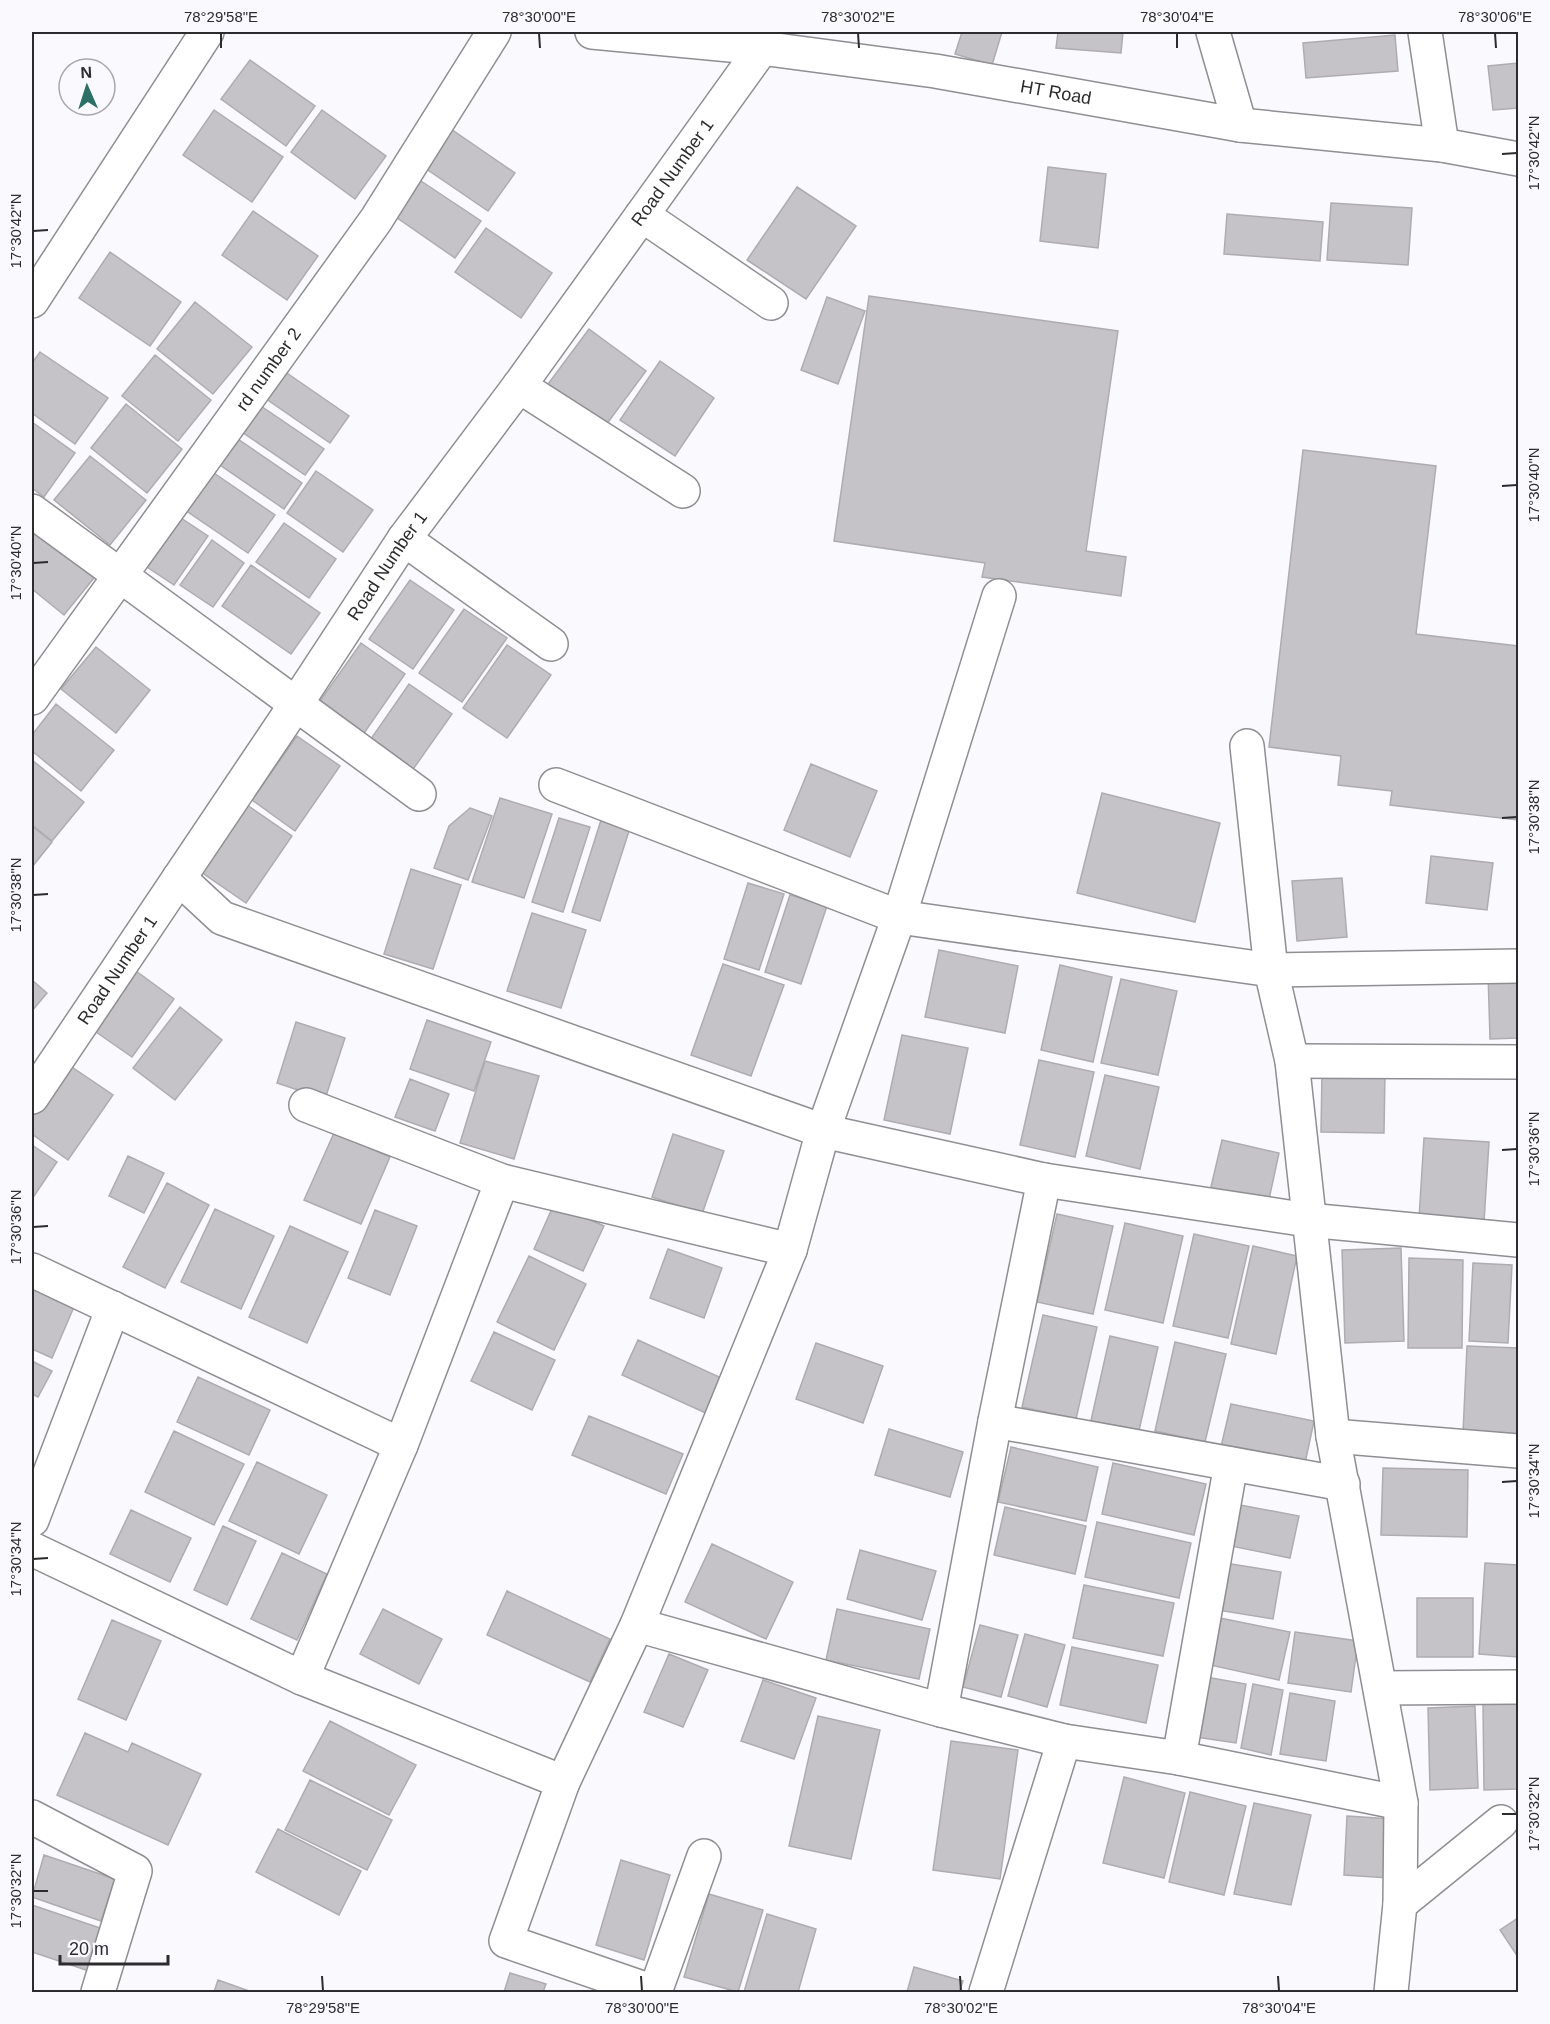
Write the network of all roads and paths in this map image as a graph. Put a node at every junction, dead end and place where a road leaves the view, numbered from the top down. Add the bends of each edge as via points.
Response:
1 (207, 32) edge
2 (494, 32) edge
3 (592, 32) edge
4 (1213, 32) edge
5 (1425, 32) edge
6 (761, 40) edge
7 (1240, 126) junction
8 (1442, 145) junction
9 (1518, 159) edge
10 (642, 215) junction
11 (32, 301) edge
12 (771, 303) dead end
13 (519, 386) junction
14 (683, 491) dead end
15 (32, 510) edge
16 (404, 539) junction
17 (120, 576) junction
18 (999, 596) dead end
19 (551, 644) dead end
20 (32, 698) edge
21 (296, 704) junction
22 (1247, 746) dead end
23 (556, 785) dead end
24 (418, 794) dead end
25 (179, 878) junction
26 (899, 917) junction
27 (1518, 966) edge
28 (1271, 970) junction
29 (1292, 1061) junction
30 (1518, 1062) edge
31 (32, 1097) edge
32 (306, 1105) dead end
33 (823, 1131) junction
34 (1044, 1180) junction
35 (502, 1181) junction
36 (1308, 1220) junction
37 (1518, 1240) edge
38 (790, 1250) junction
39 (32, 1270) edge
40 (113, 1308) junction
41 (995, 1421) junction
42 (1333, 1436) junction
43 (401, 1445) junction
44 (1518, 1451) edge
45 (1231, 1464) junction
46 (1343, 1484) junction
47 (32, 1520) edge
48 (32, 1549) edge
49 (637, 1625) junction
50 (303, 1677) junction
51 (1518, 1687) edge
52 (1380, 1688) junction
53 (941, 1710) junction
54 (1064, 1741) junction
55 (1179, 1758) junction
56 (563, 1782) junction
57 (1401, 1803) junction
58 (32, 1817) edge
59 (1501, 1822) dead end
60 (704, 1856) dead end
61 (1400, 1904) junction
62 (98, 1992) edge
63 (654, 1992) edge
64 (986, 1992) edge
65 (1391, 1992) edge

1 - 11 street
2 - 17 street, rd number 2 via 376,220
3 - 6 street, HT Road
4 - 7 street
5 - 8 street
6 - 7 street, HT Road
6 - 10 street, Road Number 1
7 - 8 street, HT Road
8 - 9 street, HT Road
10 - 12 street
10 - 13 street, Road Number 1
13 - 14 street
13 - 16 street, Road Number 1
15 - 17 street
16 - 19 street
16 - 21 street, Road Number 1
17 - 20 street, rd number 2
17 - 21 street
18 - 26 street
21 - 24 street
21 - 25 street, Road Number 1
22 - 28 street
23 - 26 street
25 - 31 street, Road Number 1
25 - 33 street via 222,918
26 - 28 street
26 - 33 street
27 - 28 street
28 - 29 street
29 - 30 street
29 - 36 street
32 - 35 street
33 - 34 street
33 - 38 street
34 - 36 street
34 - 41 street
35 - 38 street
35 - 43 street
36 - 37 street
36 - 42 street
38 - 49 street
39 - 40 street
40 - 43 street
40 - 47 street
41 - 45 street
41 - 53 street
42 - 44 street
42 - 46 street
43 - 50 street
45 - 46 street
45 - 55 street
46 - 52 street
48 - 50 street
49 - 53 street
49 - 56 street
50 - 56 street
51 - 52 street
52 - 57 street
53 - 54 street
54 - 55 street
54 - 64 street
55 - 57 street
56 - 63 street via 506,1941
57 - 61 street
58 - 62 street via 135,1871
59 - 61 street
60 - 63 street
61 - 65 street

